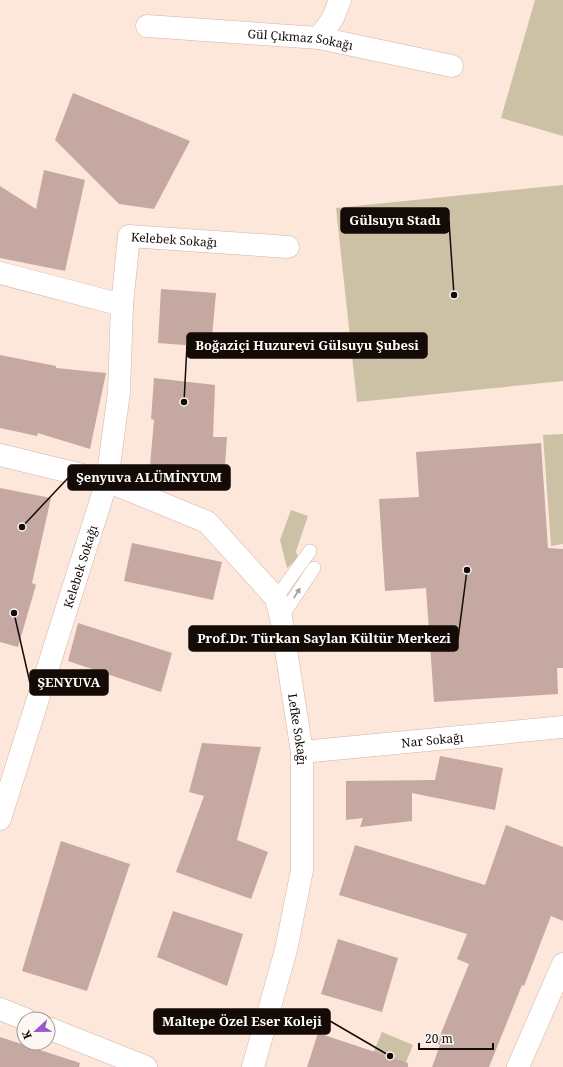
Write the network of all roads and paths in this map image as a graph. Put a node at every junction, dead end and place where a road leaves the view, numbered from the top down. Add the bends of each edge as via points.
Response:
1 (340, 0) edge
2 (147, 26) dead end
3 (319, 38) junction
4 (452, 66) dead end
5 (288, 247) dead end
6 (0, 273) edge
7 (122, 305) junction
8 (0, 455) edge
9 (107, 482) junction
10 (310, 551) dead end
11 (314, 568) dead end
12 (278, 608) junction
13 (563, 727) edge
14 (302, 752) junction
15 (0, 819) edge
16 (563, 964) edge
17 (0, 1009) edge
18 (16, 1015) edge
19 (56, 1031) edge
20 (146, 1067) edge
21 (253, 1067) edge
22 (518, 1067) edge

1 - 3 street via 333,18
2 - 3 street, Gül Çıkmaz Sokağı
3 - 4 street, Gül Çıkmaz Sokağı
5 - 7 street, Kelebek Sokağı via 129,236
6 - 7 street
7 - 9 street, Kelebek Sokağı via 119,392
8 - 9 street
9 - 12 street via 207,522
9 - 15 street, Kelebek Sokağı
10 - 12 lane
12 -> 11 lane
12 - 14 street, Lefke Sokağı
13 - 14 street, Nar Sokağı
14 - 21 street, Lefke Sokağı via 302,870 286,950
16 - 22 street
17 - 18 street
19 - 20 street

